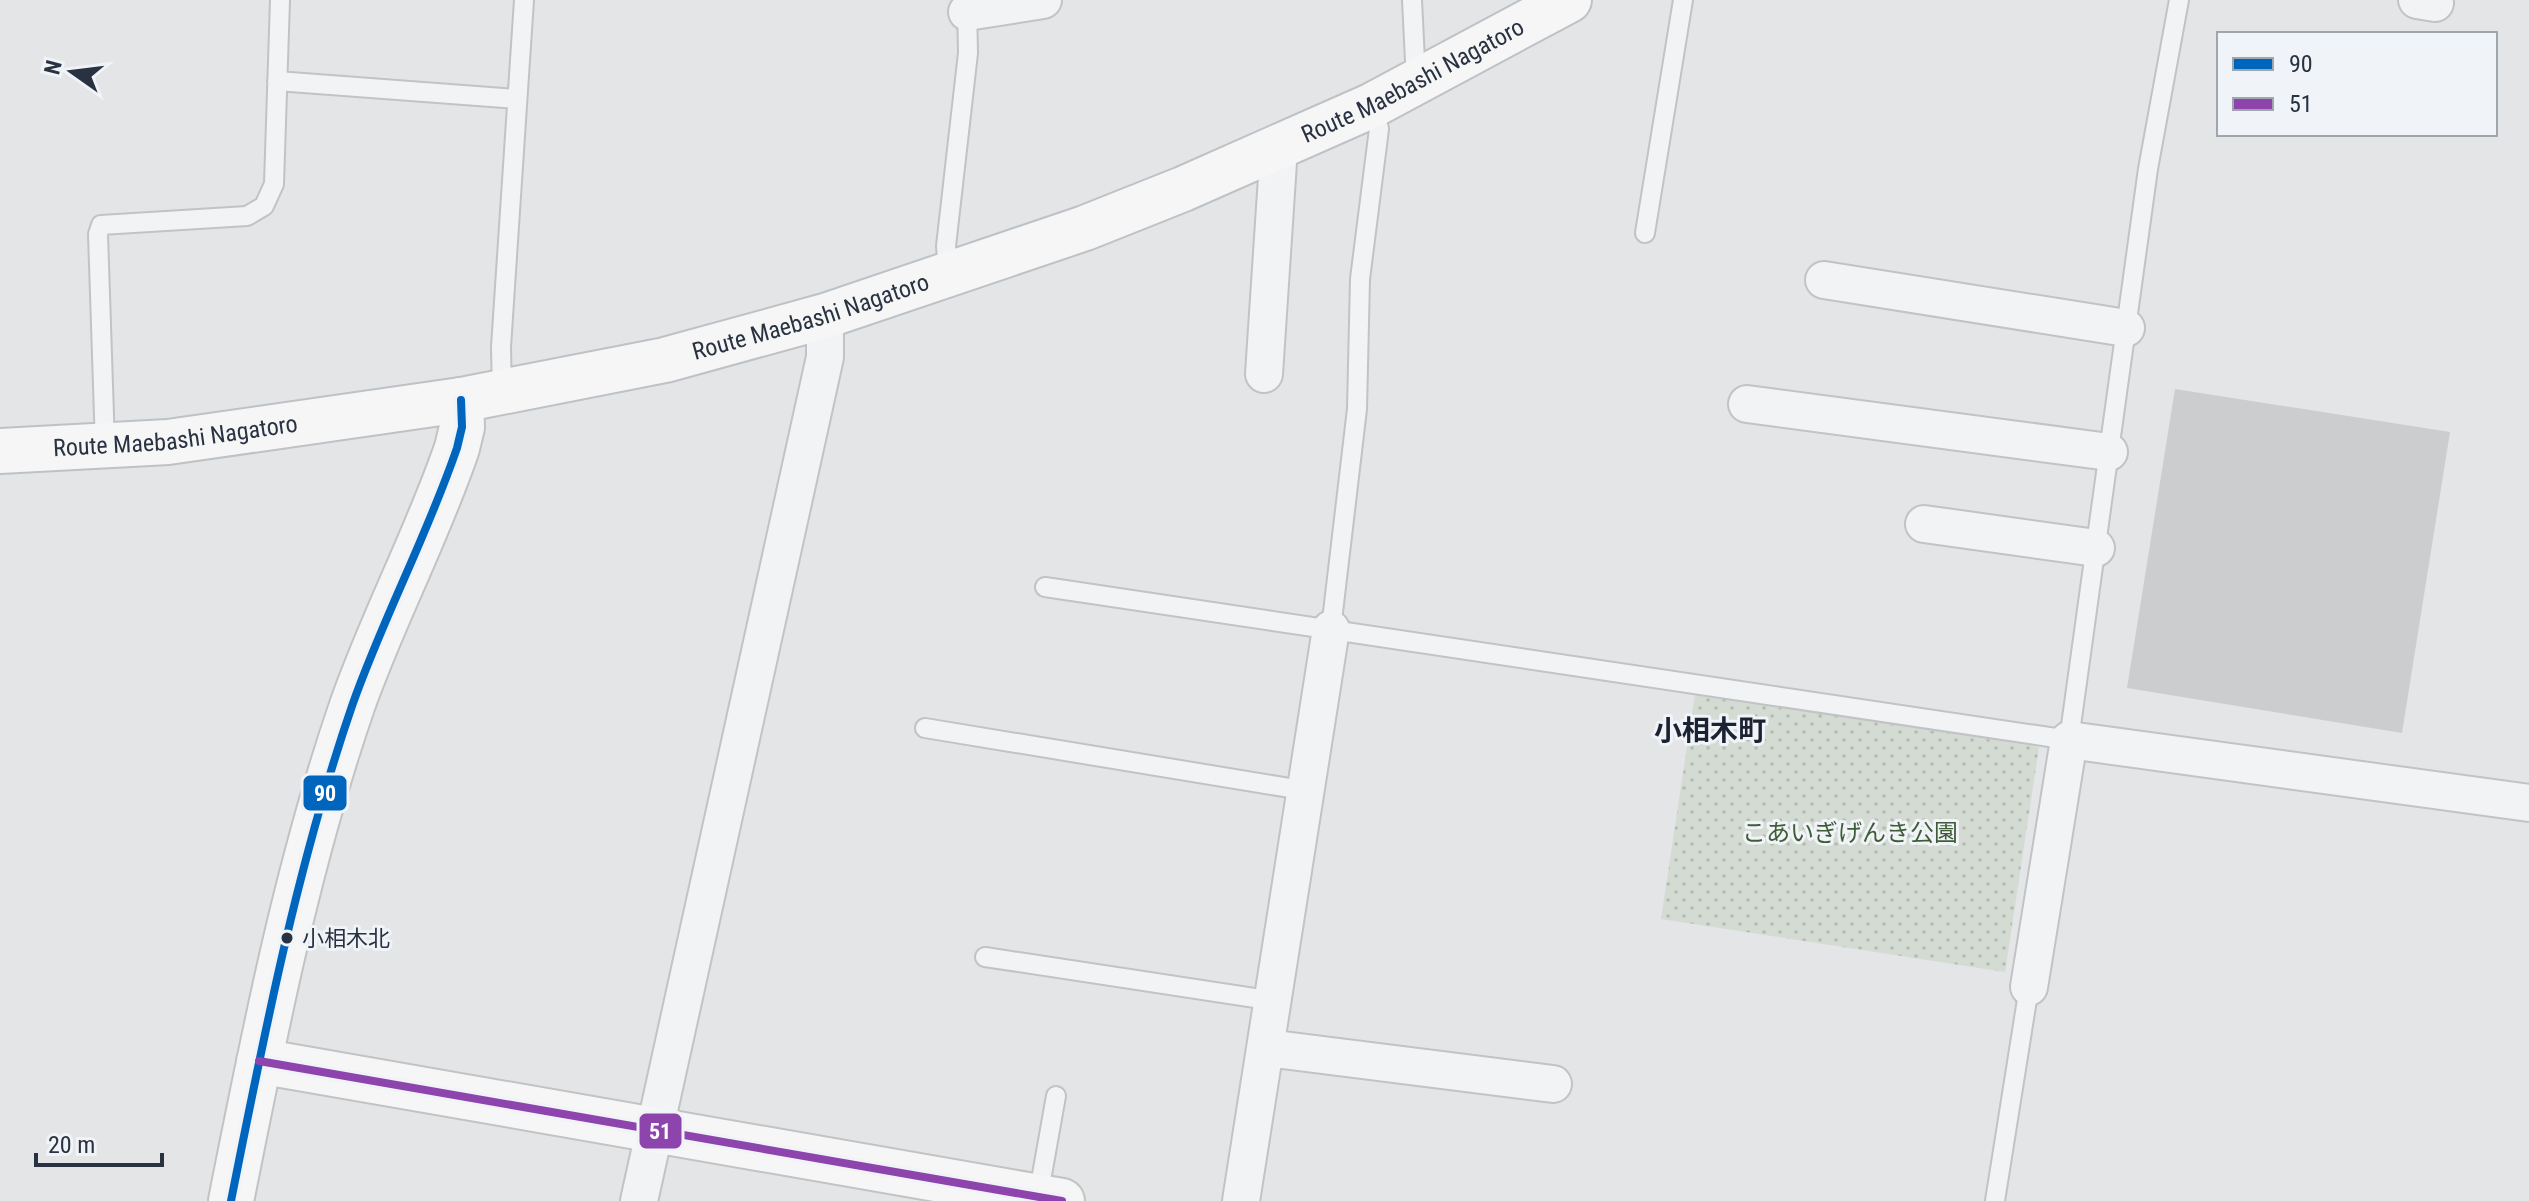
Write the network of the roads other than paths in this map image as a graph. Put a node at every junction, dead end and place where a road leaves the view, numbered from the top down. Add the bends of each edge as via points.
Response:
1 (280, 0) edge
2 (524, 0) edge
3 (1043, 0) edge
4 (1412, 0) edge
5 (1569, 0) edge
6 (1683, 0) edge
7 (2179, 0) edge
8 (967, 6) edge
9 (277, 81) junction
10 (1416, 84) junction
11 (517, 99) junction
12 (1373, 105) junction
13 (1279, 147) junction
14 (1645, 233) dead end
15 (948, 273) junction
16 (1824, 280) dead end
17 (825, 316) junction
18 (2126, 328) junction
19 (1264, 374) dead end
20 (482, 396) junction
21 (1747, 404) dead end
22 (105, 446) junction
23 (0, 451) edge
24 (2109, 452) junction
25 (1924, 524) dead end
26 (2096, 548) junction
27 (1045, 587) dead end
28 (1331, 629) junction
29 (925, 728) dead end
30 (2069, 740) junction
31 (1308, 791) junction
32 (2529, 803) edge
33 (985, 957) dead end
34 (2029, 987) joint
35 (1275, 1001) junction
36 (1267, 1048) junction
37 (259, 1061) junction
38 (1553, 1084) dead end
39 (1056, 1096) dead end
40 (656, 1128) junction
41 (1046, 1200) edge
42 (231, 1201) edge
43 (639, 1201) edge
44 (1241, 1201) edge
45 (1995, 1201) edge

1 - 9 lane
2 - 11 lane
3 - 8 street
4 - 10 lane
5 - 10 main road, Route Maebashi Nagatoro
6 - 14 lane
7 - 18 lane
8 - 15 lane via 968,53 946,246
9 - 11 lane
9 - 22 lane via 274,184 264,206 247,216 101,225
10 - 12 main road, Route Maebashi Nagatoro
11 - 20 lane via 501,347
12 - 13 main road, Route Maebashi Nagatoro
12 - 28 lane via 1379,129 1360,279 1357,409
13 - 15 main road, Route Maebashi Nagatoro via 1085,228
13 - 19 street
15 - 17 main road, Route Maebashi Nagatoro
16 - 18 street
17 - 20 main road, Route Maebashi Nagatoro via 665,360
17 - 40 street via 825,357
18 - 24 lane
20 - 22 main road, Route Maebashi Nagatoro via 168,442
20 - 37 main road via 462,427 329,777
21 - 24 street
22 - 23 main road, Route Maebashi Nagatoro
24 - 26 lane
25 - 26 street
26 - 30 lane
27 - 28 lane
28 - 30 lane
28 - 31 street
29 - 31 lane
30 - 32 street
30 - 34 street
31 - 35 street
33 - 35 lane
34 - 45 lane
35 - 36 street
36 - 38 street
36 - 44 street
37 - 40 main road
37 - 42 main road
39 - 41 lane
40 - 41 main road
40 - 43 street

